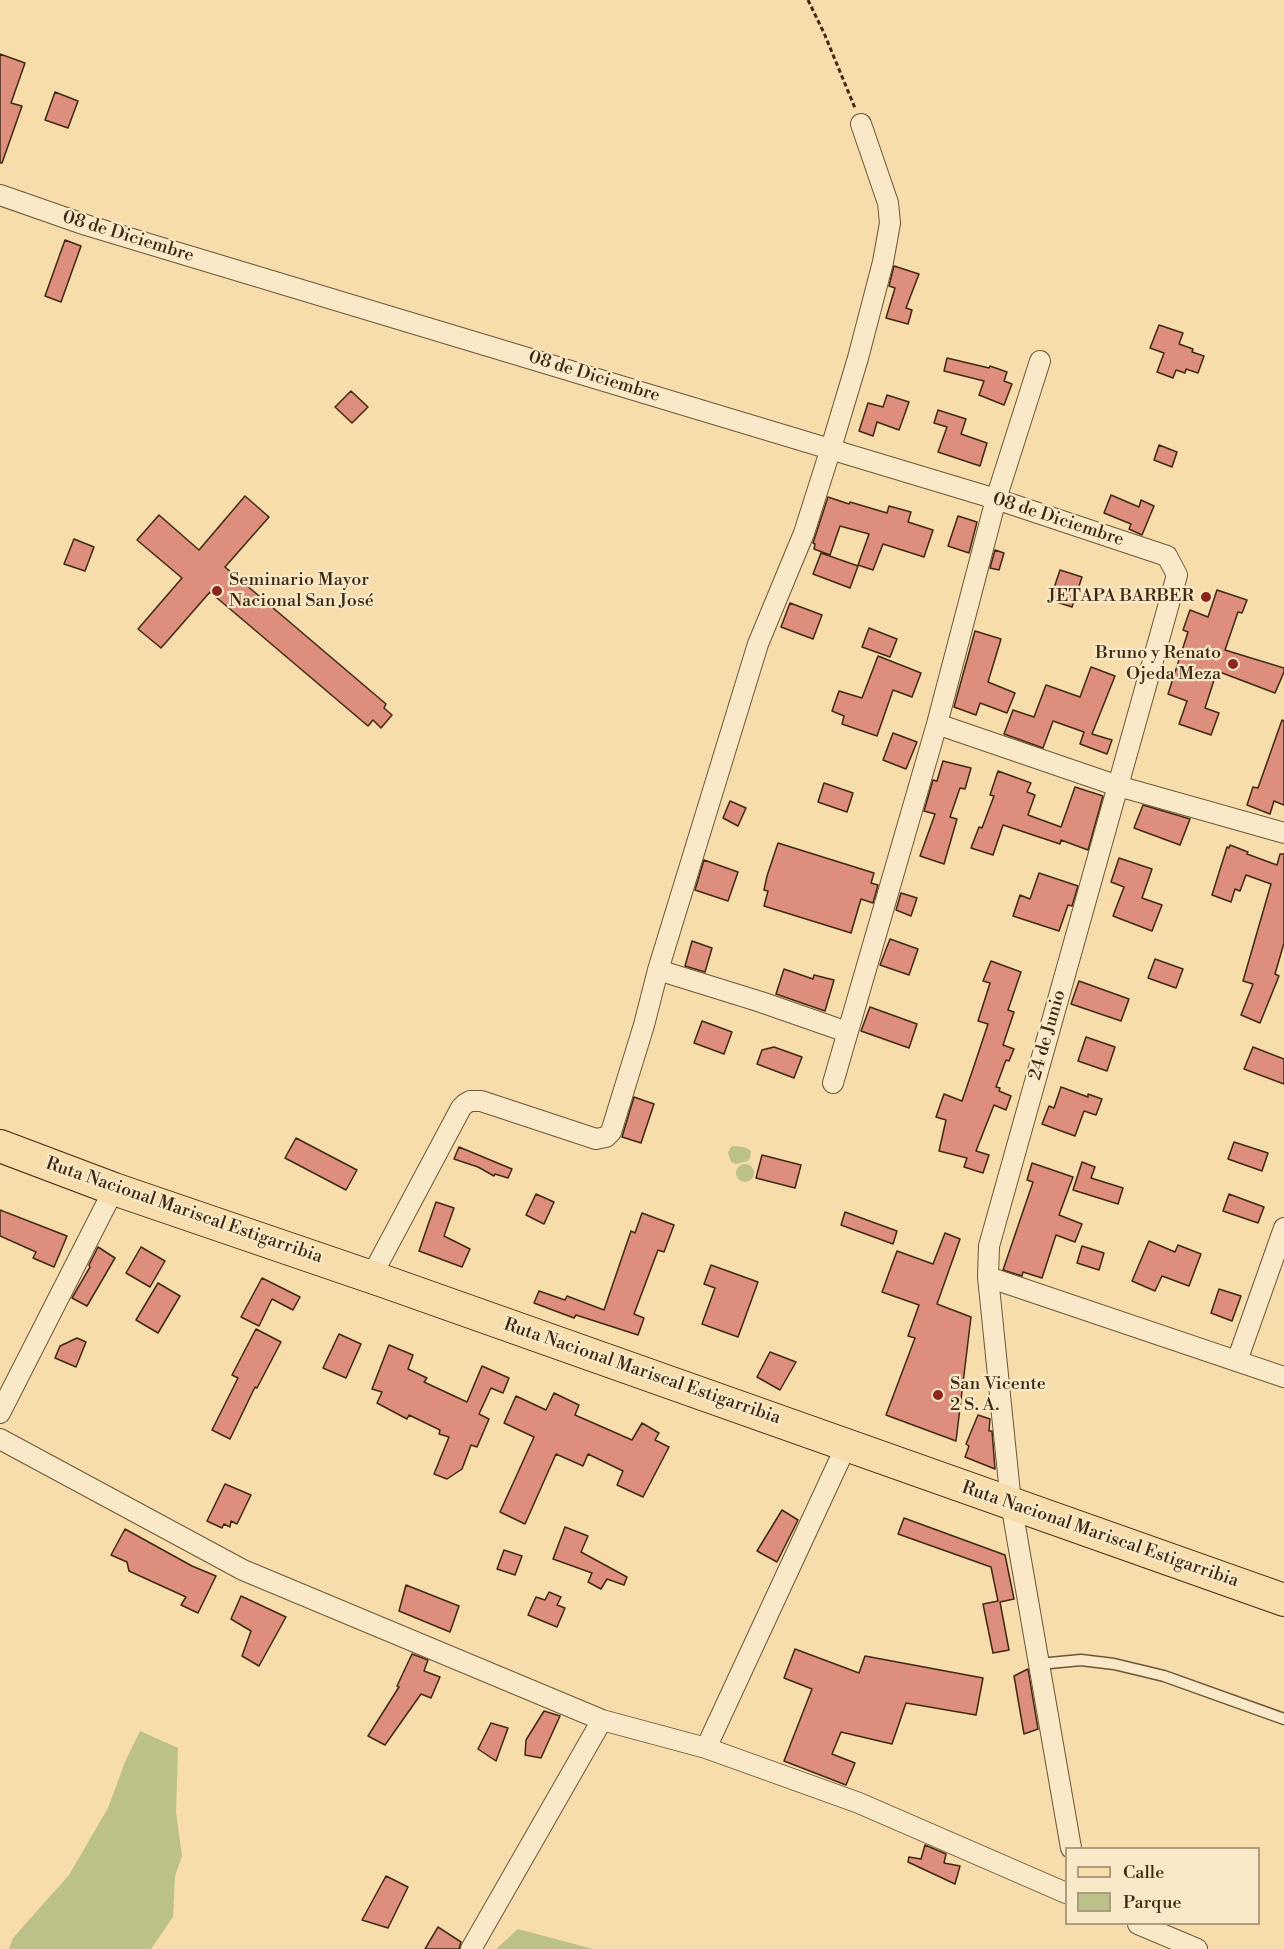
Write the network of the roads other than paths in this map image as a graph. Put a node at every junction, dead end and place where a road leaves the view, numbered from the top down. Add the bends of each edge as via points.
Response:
1 (861, 124) road end
2 (0, 195) edge
3 (1040, 361) dead end
4 (831, 448) junction
5 (996, 499) junction
6 (1177, 574) joint
7 (937, 724) junction
8 (1118, 786) junction
9 (1284, 833) edge
10 (658, 970) junction
11 (847, 1032) junction
12 (833, 1083) dead end
13 (0, 1146) edge
14 (114, 1189) junction
15 (1284, 1228) edge
16 (371, 1277) junction
17 (988, 1277) junction
18 (1237, 1361) junction
19 (1284, 1377) edge
20 (0, 1413) edge
21 (0, 1439) edge
22 (847, 1444) junction
23 (1011, 1503) junction
24 (1284, 1600) edge
25 (1039, 1664) junction
26 (1284, 1719) edge
27 (602, 1720) junction
28 (706, 1748) junction
29 (1071, 1847) edge
30 (1065, 1893) edge
31 (1143, 1925) edge
32 (471, 1949) edge
33 (1197, 1949) edge

1 - 4 street via 888,203 890,223 858,358
2 - 4 street, 08 de Diciembre via 86,225
3 - 5 street
4 - 5 street, 08 de Diciembre
4 - 10 street via 804,533 758,644
5 - 6 street, 08 de Diciembre via 1167,556
5 - 7 street
6 - 8 street, 24 de Junio
7 - 8 street
7 - 11 street
8 - 9 street
8 - 17 street, 24 de Junio via 989,1246
10 - 11 street
10 - 16 street via 609,1135 596,1139 481,1101 470,1101 461,1108
11 - 12 street
13 - 14 main road, Ruta Nacional Mariscal Estigarribia
14 - 16 main road, Ruta Nacional Mariscal Estigarribia
14 - 20 street
15 - 18 street
16 - 22 main road, Ruta Nacional Mariscal Estigarribia
17 - 18 street
17 - 23 street, 24 de Junio
18 - 19 street
21 - 27 street via 243,1570
22 - 23 main road, Ruta Nacional Mariscal Estigarribia
22 - 28 street
23 - 24 main road, Ruta Nacional Mariscal Estigarribia
23 - 25 street, 24 de Junio
25 - 26 lane via 1081,1660 1114,1664 1164,1676
25 - 29 street, 24 de Junio
27 - 28 street
27 - 32 street
28 - 30 street via 859,1803
31 - 33 street

